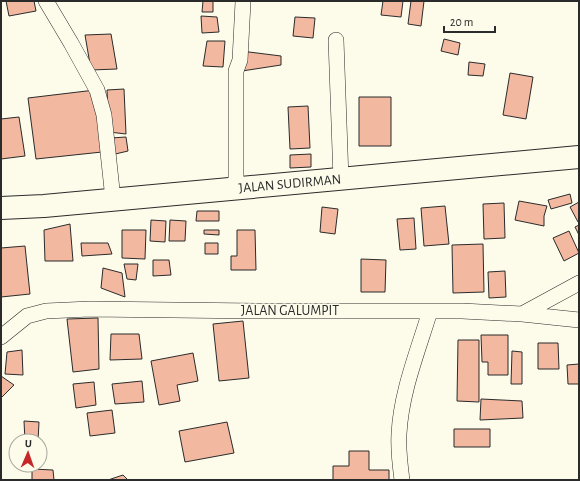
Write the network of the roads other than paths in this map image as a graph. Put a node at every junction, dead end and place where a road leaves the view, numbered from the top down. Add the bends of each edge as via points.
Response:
1 (46, 1) edge
2 (243, 2) edge
3 (336, 40) dead end
4 (579, 157) edge
5 (341, 179) junction
6 (236, 188) junction
7 (113, 199) junction
8 (1, 208) edge
9 (579, 283) edge
10 (430, 311) junction
11 (522, 314) junction
12 (579, 320) edge
13 (1, 337) edge
14 (402, 480) edge

1 - 7 street via 97,90 104,115
2 - 6 street via 240,60 236,71
3 - 5 street
4 - 5 main road, JALAN SUDIRMAN
5 - 6 main road, JALAN SUDIRMAN
6 - 7 main road, JALAN SUDIRMAN
7 - 8 main road, JALAN SUDIRMAN
9 - 11 street
10 - 11 street, JALAN GALUMPIT
10 - 13 street, JALAN GALUMPIT via 46,310 27,316
10 - 14 street via 411,371 401,415 399,441
11 - 12 street, JALAN GALUMPIT

